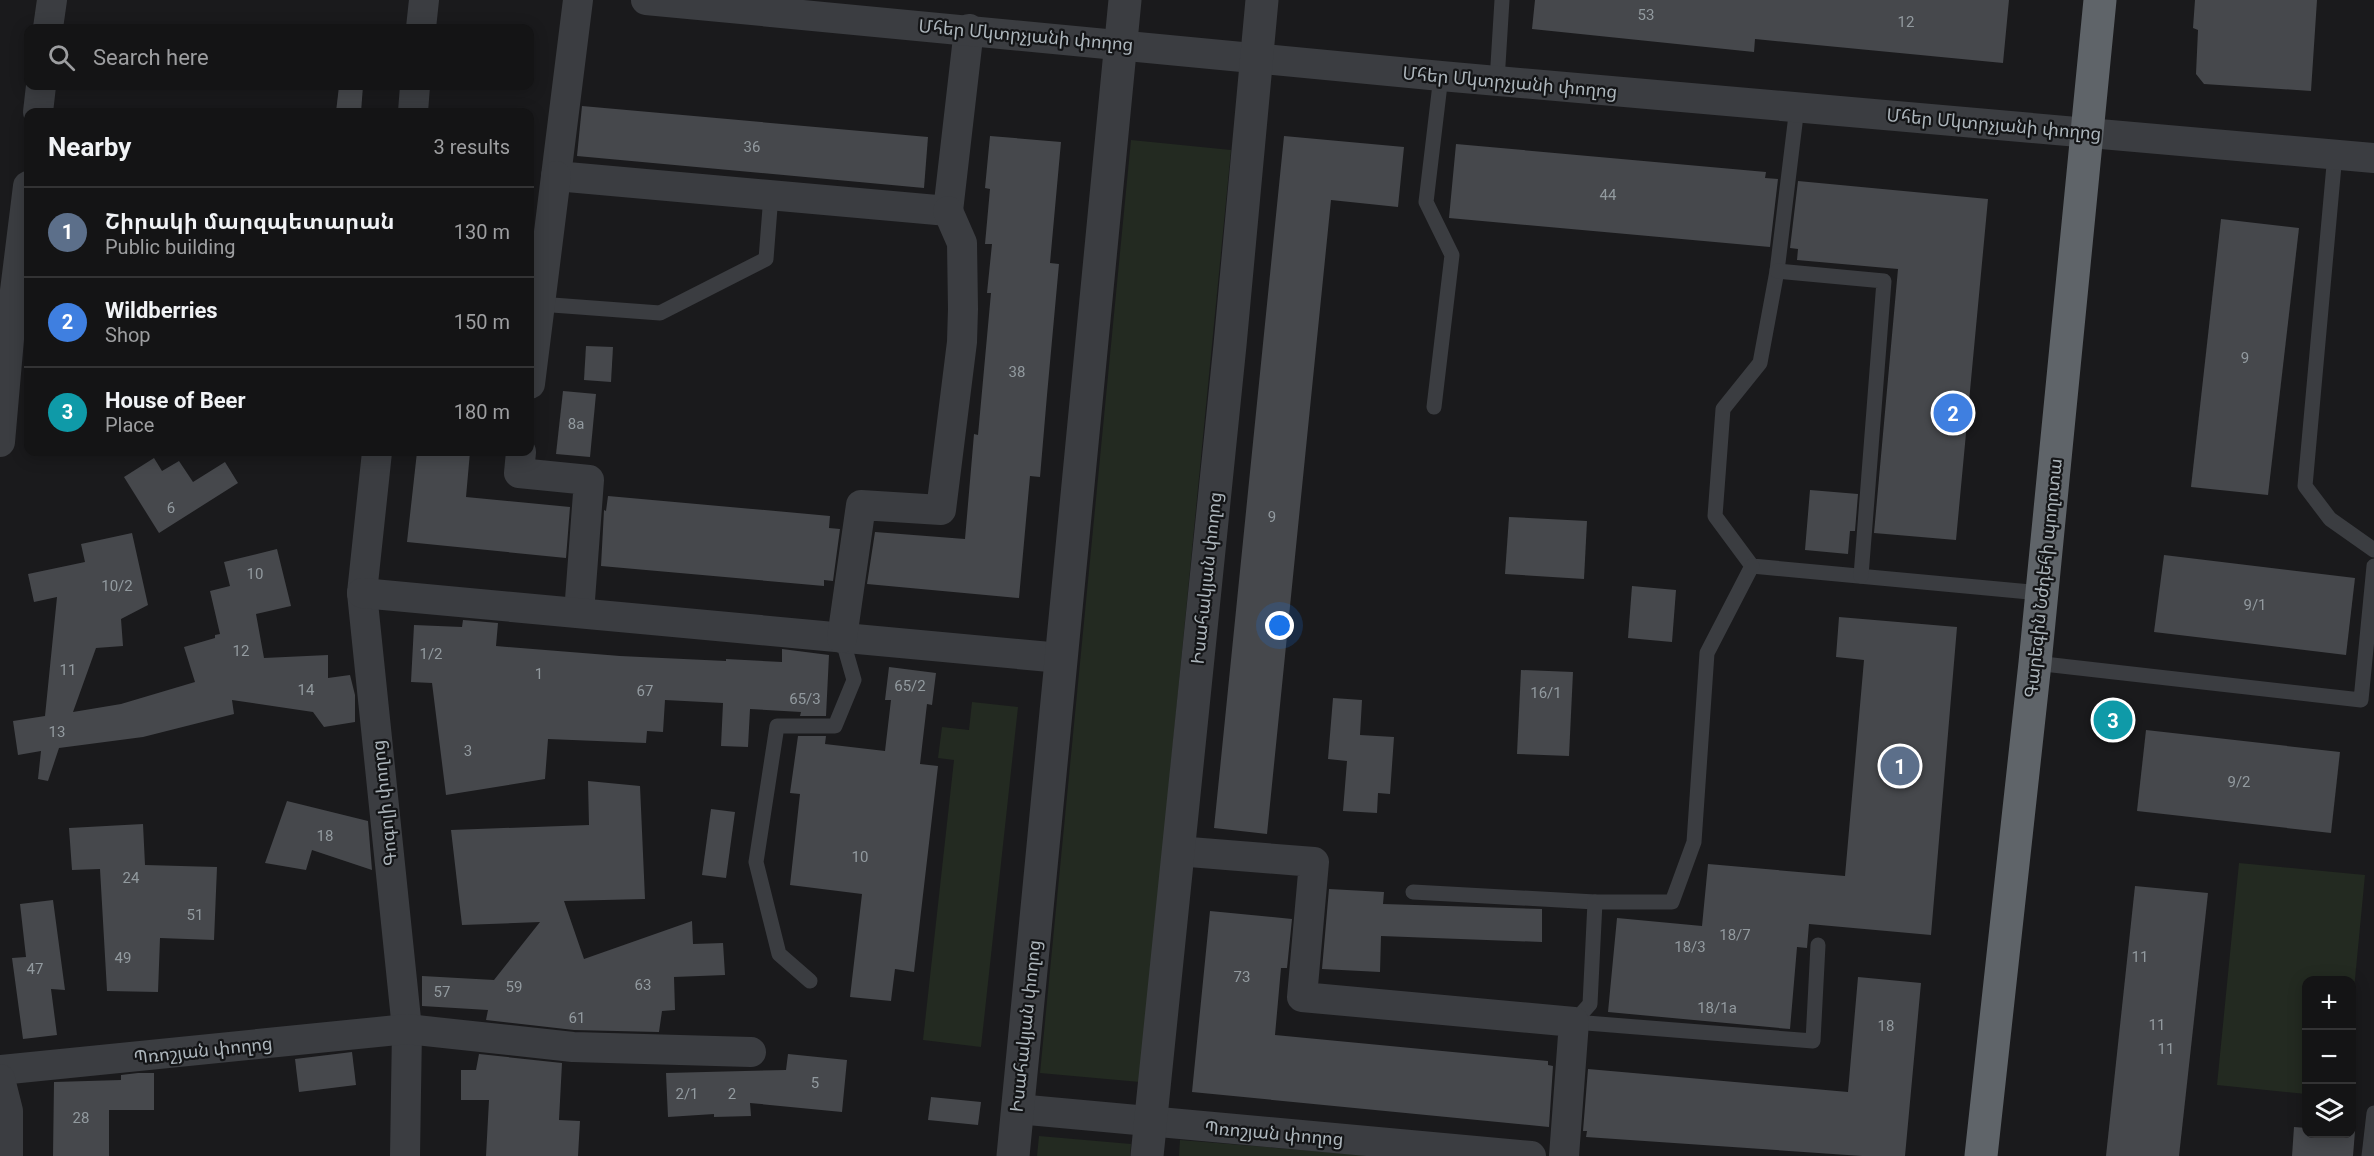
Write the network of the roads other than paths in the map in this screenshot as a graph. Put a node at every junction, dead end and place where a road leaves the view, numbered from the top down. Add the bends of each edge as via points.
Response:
1 (52, 0) edge
2 (424, 0) edge
3 (578, 0) edge
4 (646, 0) edge
5 (1125, 0) edge
6 (1262, 0) edge
7 (1502, 0) edge
8 (2100, 0) edge
9 (49, 24) edge
10 (421, 24) edge
11 (969, 29) junction
12 (1121, 44) junction
13 (1257, 58) junction
14 (1441, 76) junction
15 (1497, 81) junction
16 (41, 90) edge
17 (415, 90) edge
18 (1797, 107) junction
19 (38, 108) edge
20 (412, 108) edge
21 (2087, 131) junction
22 (2335, 154) junction
23 (2374, 158) edge
24 (556, 176) junction
25 (771, 195) junction
26 (948, 211) junction
27 (24, 218) edge
28 (1777, 271) junction
29 (539, 304) junction
30 (534, 348) edge
31 (1434, 407) dead end
32 (0, 442) edge
33 (377, 456) edge
34 (521, 456) edge
35 (2374, 550) edge
36 (1752, 566) junction
37 (2374, 566) edge
38 (1861, 576) junction
39 (362, 593) junction
40 (2041, 593) junction
41 (579, 614) junction
42 (842, 638) junction
43 (1061, 658) junction
44 (2035, 663) junction
45 (1177, 850) junction
46 (1413, 892) dead end
47 (1595, 902) junction
48 (1818, 945) dead end
49 (810, 981) dead end
50 (1574, 1022) junction
51 (407, 1029) junction
52 (751, 1052) dead end
53 (0, 1070) edge
54 (0, 1079) edge
55 (1017, 1109) junction
56 (2374, 1113) edge
57 (1151, 1121) junction
58 (8, 1156) edge
59 (405, 1156) edge
60 (1013, 1156) edge
61 (1147, 1156) edge
62 (1531, 1156) edge
63 (1564, 1156) edge
64 (1981, 1156) edge
65 (2369, 1156) edge

1 - 9 street
2 - 10 street
3 - 24 street
4 - 11 street, Մհեր Մկտրչյանի փողոց
5 - 12 street, Իսահակյան փողոց
6 - 13 street, Իսահակյան փողոց
7 - 15 lane
8 - 21 highway, Գարեգին Նժդեհի պողոտա
11 - 12 street, Մհեր Մկտրչյանի փողոց
11 - 26 street
12 - 13 street, Մհեր Մկտրչյանի փողոց
12 - 43 street, Իսահակյան փողոց
13 - 14 street, Մհեր Մկտրչյանի փողոց
13 - 45 street, Իսահակյան փողոց
14 - 15 street, Մհեր Մկտրչյանի փողոց
14 - 31 lane via 1426,202 1452,255
15 - 18 street, Մհեր Մկտրչյանի փողոց
16 - 19 street
17 - 20 street
18 - 21 street, Մհեր Մկտրչյանի փողոց
18 - 28 lane
21 - 22 street, Մհեր Մկտրչյանի փողոց
21 - 40 highway, Գարեգին Նժդեհի պողոտա
22 - 23 street, Մհեր Մկտրչյանի փողոց
22 - 35 lane via 2305,486 2330,519
24 - 25 street
24 - 29 street
25 - 26 street
25 - 29 lane via 766,260 660,313
26 - 42 street via 962,243 963,309 941,510 861,505
27 - 32 street
28 - 36 lane via 1760,363 1723,409 1715,516
28 - 38 lane via 1884,281
29 - 30 street
33 - 39 street, Գոգոլի փողոց
34 - 41 street via 519,473 589,480
36 - 38 lane
36 - 47 lane via 1707,653 1694,842 1672,902
37 - 44 lane via 2361,700
38 - 40 lane
39 - 41 street
39 - 51 street, Գոգոլի փողոց
40 - 44 highway, Գարեգին Նժդեհի պողոտա
41 - 42 street
42 - 43 street
42 - 49 lane via 854,680 836,726 777,726 756,862 779,954
43 - 55 street, Իսահակյան փողոց
44 - 64 highway, Գարեգին Նժդեհի պողոտա
45 - 50 street via 1314,862 1302,997
45 - 57 street, Իսահակյան փողոց
46 - 47 lane
47 - 50 lane via 1590,1005
48 - 50 lane via 1813,1041
50 - 63 street
51 - 52 street, Պռոշյան փողոց via 573,1047
51 - 53 street, Պռոշյան փողոց
51 - 59 street, Գոգոլի փողոց
54 - 58 street via 8,1111
55 - 57 street, Պռոշյան փողոց
55 - 60 street, Իսահակյան փողոց
56 - 65 lane
57 - 61 street, Իսահակյան փողոց
57 - 62 street, Պռոշյան փողոց

